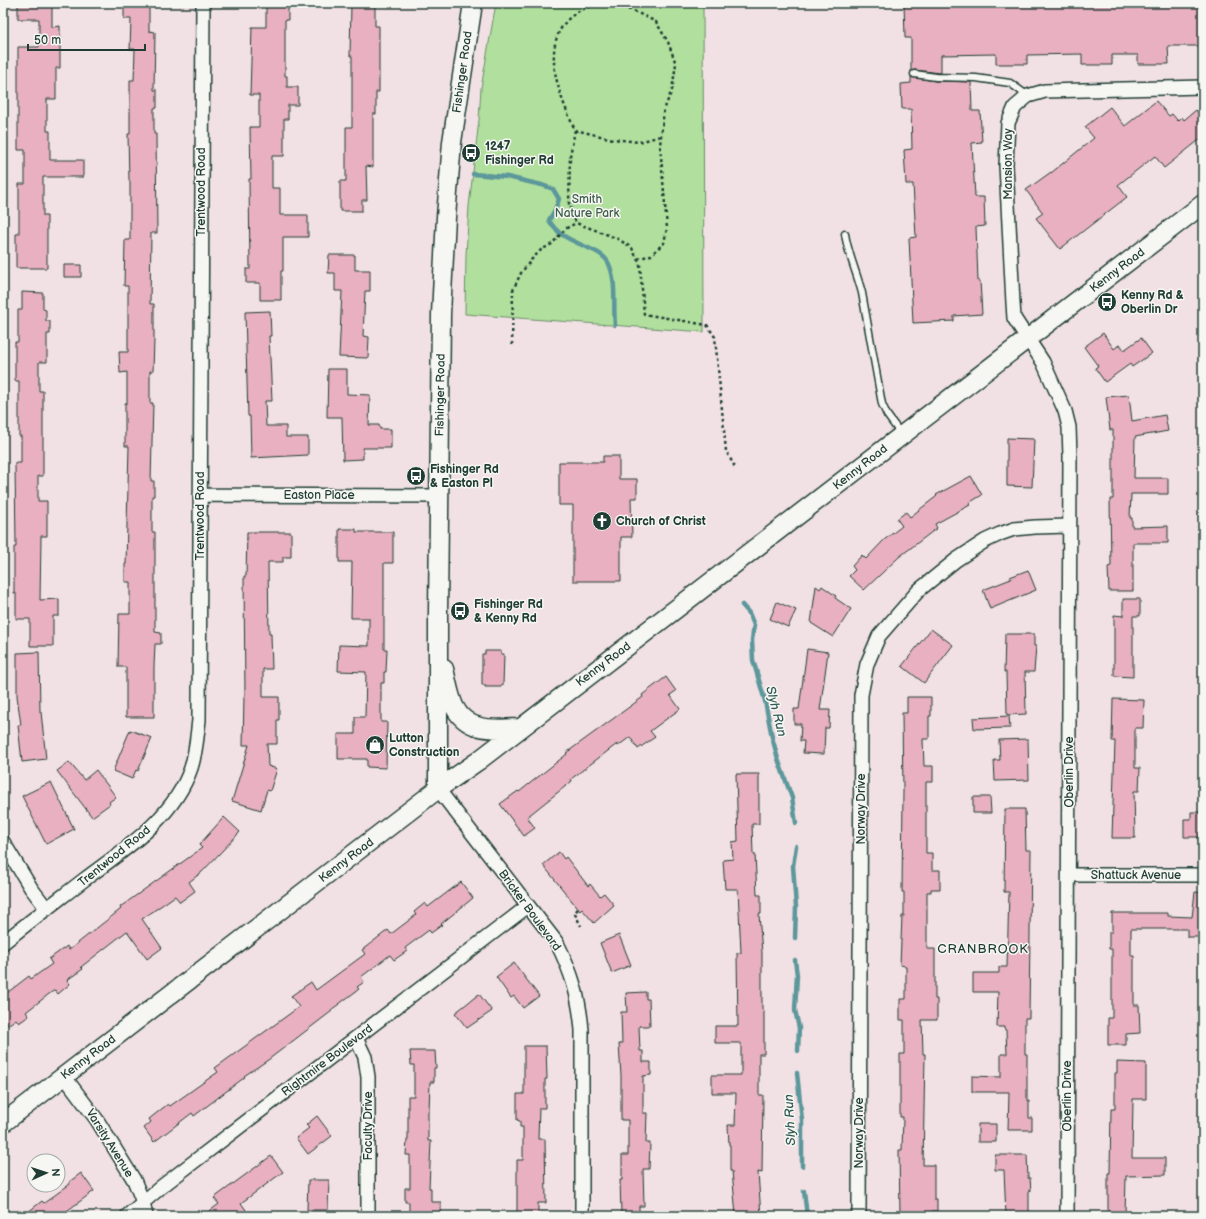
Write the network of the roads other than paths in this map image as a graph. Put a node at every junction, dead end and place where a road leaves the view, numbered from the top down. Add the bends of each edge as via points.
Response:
1 (203, 3) edge
2 (473, 3) edge
3 (914, 74) dead end
4 (1203, 87) edge
5 (1028, 96) junction
6 (1203, 204) edge
7 (845, 234) dead end
8 (1027, 339) junction
9 (901, 435) junction
10 (200, 495) junction
11 (438, 496) junction
12 (1069, 526) junction
13 (438, 646) junction
14 (520, 728) junction
15 (438, 789) junction
16 (3, 842) edge
17 (1069, 875) junction
18 (1203, 875) edge
19 (528, 906) junction
20 (47, 909) junction
21 (3, 942) edge
22 (356, 1038) junction
23 (64, 1076) junction
24 (3, 1123) edge
25 (143, 1202) junction
26 (127, 1216) edge
27 (146, 1216) edge
28 (368, 1216) edge
29 (582, 1216) edge
30 (859, 1216) edge
31 (1067, 1216) edge

1 - 10 street, Trentwood Road
2 - 11 main road, Fishinger Road via 452,142 446,217 441,314
3 - 5 lane via 1010,83
4 - 5 street, Mansion Way via 1045,91
5 - 8 street, Mansion Way via 1015,107 1008,123 1006,165 1014,318
6 - 8 main road, Kenny Road
7 - 9 lane via 847,249 858,275 862,293 882,404
8 - 9 main road, Kenny Road
8 - 12 street, Oberlin Drive via 1043,362 1066,411 1070,456
9 - 14 main road, Kenny Road
10 - 11 street, Easton Place
10 - 20 street, Trentwood Road via 199,720 191,769 166,811 136,841
11 - 13 main road, Fishinger Road
12 - 17 street, Oberlin Drive
12 - 30 street, Norway Drive via 1014,529 985,541 956,560 919,590 879,636 867,664 861,695
13 - 14 main road via 453,704 460,716 472,725 481,727
13 - 15 main road, Fishinger Road
14 - 15 main road, Kenny Road
15 - 19 street, Bricker Boulevard
15 - 23 main road, Kenny Road
16 - 20 street
17 - 18 street, Shattuck Avenue
17 - 31 street, Oberlin Drive
19 - 22 street, Rightmire Boulevard
19 - 29 street, Bricker Boulevard via 557,944 575,986 580,1008
20 - 21 street, Trentwood Road
22 - 25 street, Rightmire Boulevard
22 - 28 street, Faculty Drive via 365,1057 368,1077
23 - 24 main road, Kenny Road
23 - 25 street, Varsity Avenue via 97,1120 134,1180
25 - 26 street, Rightmire Boulevard
25 - 27 street, Varsity Avenue

